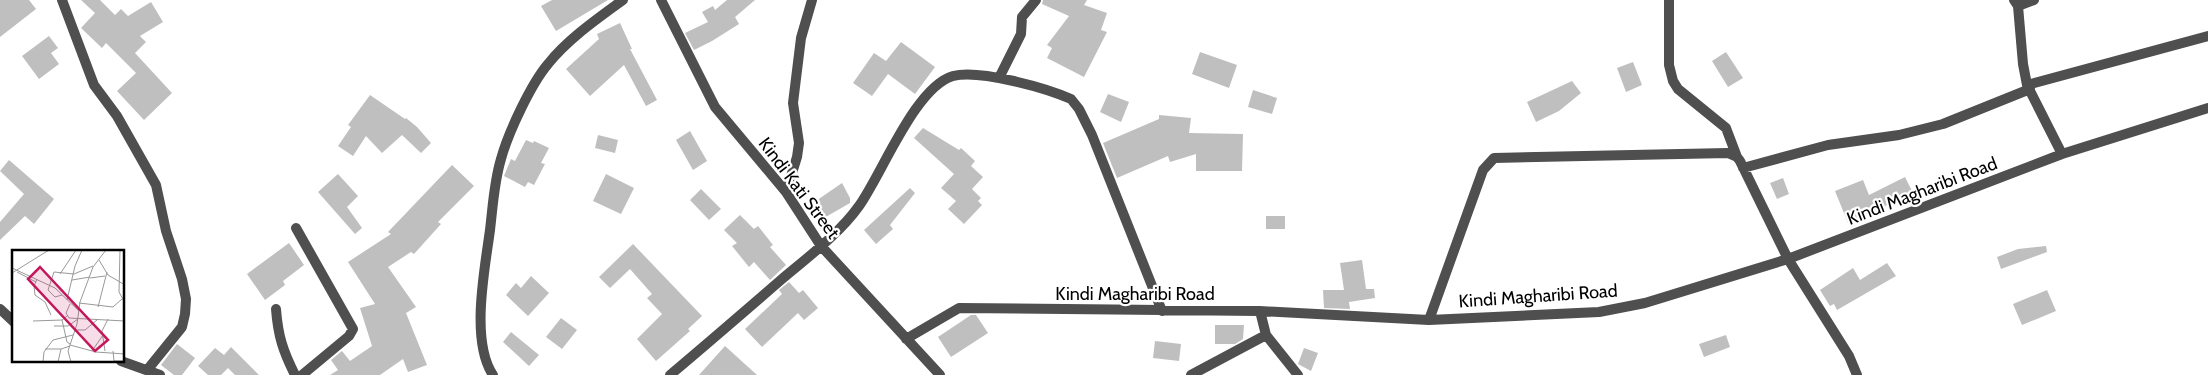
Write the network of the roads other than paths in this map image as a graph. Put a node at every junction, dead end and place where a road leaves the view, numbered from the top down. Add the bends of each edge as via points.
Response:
1 (62, 0) edge
2 (623, 0) edge
3 (661, 0) edge
4 (812, 0) edge
5 (1036, 0) edge
6 (1670, 0) edge
7 (2034, 0) edge
8 (2016, 3) edge
9 (2208, 36) edge
10 (999, 78) junction
11 (2029, 87) junction
12 (2208, 108) edge
13 (2062, 154) junction
14 (1737, 157) junction
15 (1744, 168) junction
16 (786, 192) junction
17 (296, 228) dead end
18 (821, 246) junction
19 (1788, 259) junction
20 (0, 309) edge
21 (276, 309) dead end
22 (1162, 311) junction
23 (1260, 311) junction
24 (12, 320) edge
25 (1429, 320) junction
26 (1266, 335) junction
27 (906, 339) junction
28 (125, 362) edge
29 (148, 369) junction
30 (160, 375) edge
31 (295, 375) edge
32 (302, 375) edge
33 (493, 375) edge
34 (670, 375) edge
35 (940, 375) edge
36 (1191, 375) edge
37 (1298, 375) edge
38 (1858, 375) edge

1 - 29 street via 94,85 117,116 156,185 182,280 185,314 182,326
2 - 33 street via 566,45 548,64 533,87 501,156 494,185 482,290 485,359
3 - 16 street, Kindi Kati Street via 715,106
4 - 16 street via 801,38 793,103 799,143
5 - 10 street via 1022,17 1022,34
6 - 14 street via 1672,81 1726,128
7 - 8 street
8 - 11 street
9 - 11 street
10 - 18 street via 969,74 953,76 937,84 903,128 858,206
10 - 22 street via 1063,95 1079,108
11 - 13 street
11 - 15 street via 1943,124 1828,145
12 - 13 street, Kindi Magharibi Road
13 - 19 street, Kindi Magharibi Road
14 - 15 street
14 - 25 street via 1713,152 1494,158 1483,170
15 - 19 street
16 - 18 street, Kindi Kati Street
17 - 32 street via 352,329 349,336
18 - 27 street, Kindi Kati Street
18 - 34 street
19 - 25 street, Kindi Magharibi Road via 1645,303 1599,312
19 - 38 street
20 - 24 street
21 - 31 street via 283,352
22 - 23 street, Kindi Magharibi Road
22 - 27 street, Kindi Magharibi Road via 959,308
23 - 25 street, Kindi Magharibi Road
23 - 26 street
26 - 36 street
26 - 37 street
27 - 35 street, Kindi Kati Street
28 - 29 street
29 - 30 street

